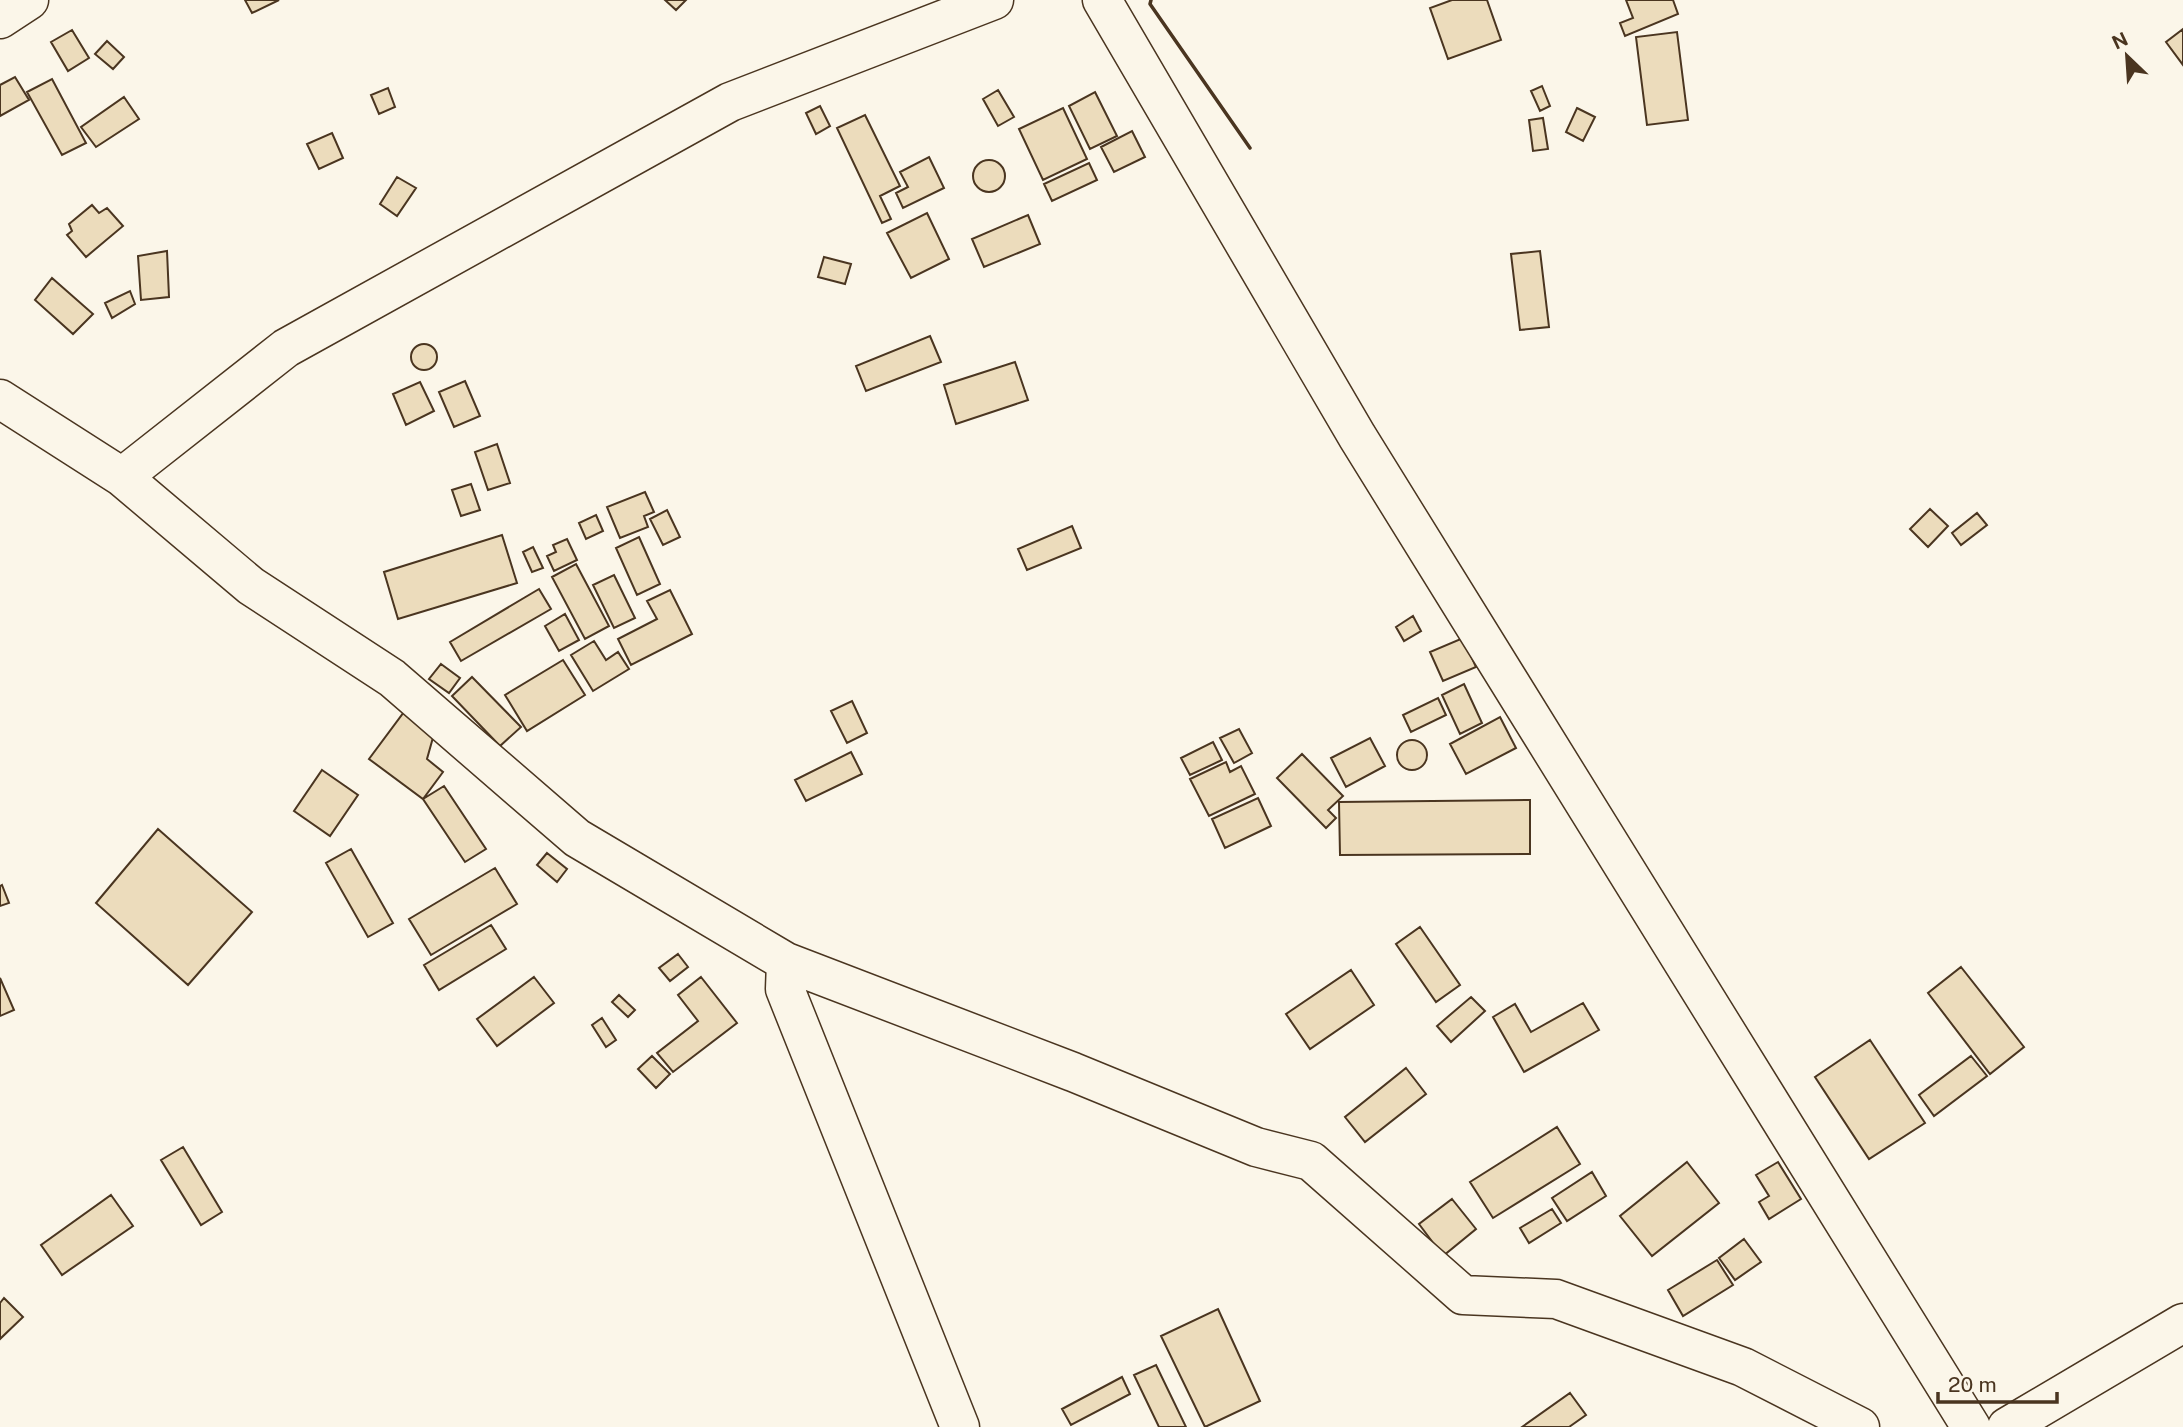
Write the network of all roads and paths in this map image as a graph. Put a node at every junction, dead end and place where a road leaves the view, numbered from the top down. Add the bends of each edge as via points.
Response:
1 (29, 0) edge
2 (994, 0) edge
3 (1102, 0) edge
4 (0, 19) edge
5 (0, 399) edge
6 (122, 477) junction
7 (786, 962) junction
8 (2183, 1323) edge
9 (960, 1427) edge
10 (1860, 1427) edge
11 (1971, 1427) edge
12 (2007, 1427) edge

1 - 4 street
2 - 6 street via 730,102 286,348
3 - 11 street via 1357,436
5 - 6 street
6 - 7 street via 250,586 392,678 578,838
7 - 9 street via 785,989
7 - 10 street via 1256,1147 1311,1161 1463,1294 1556,1299 1743,1367
8 - 12 street

